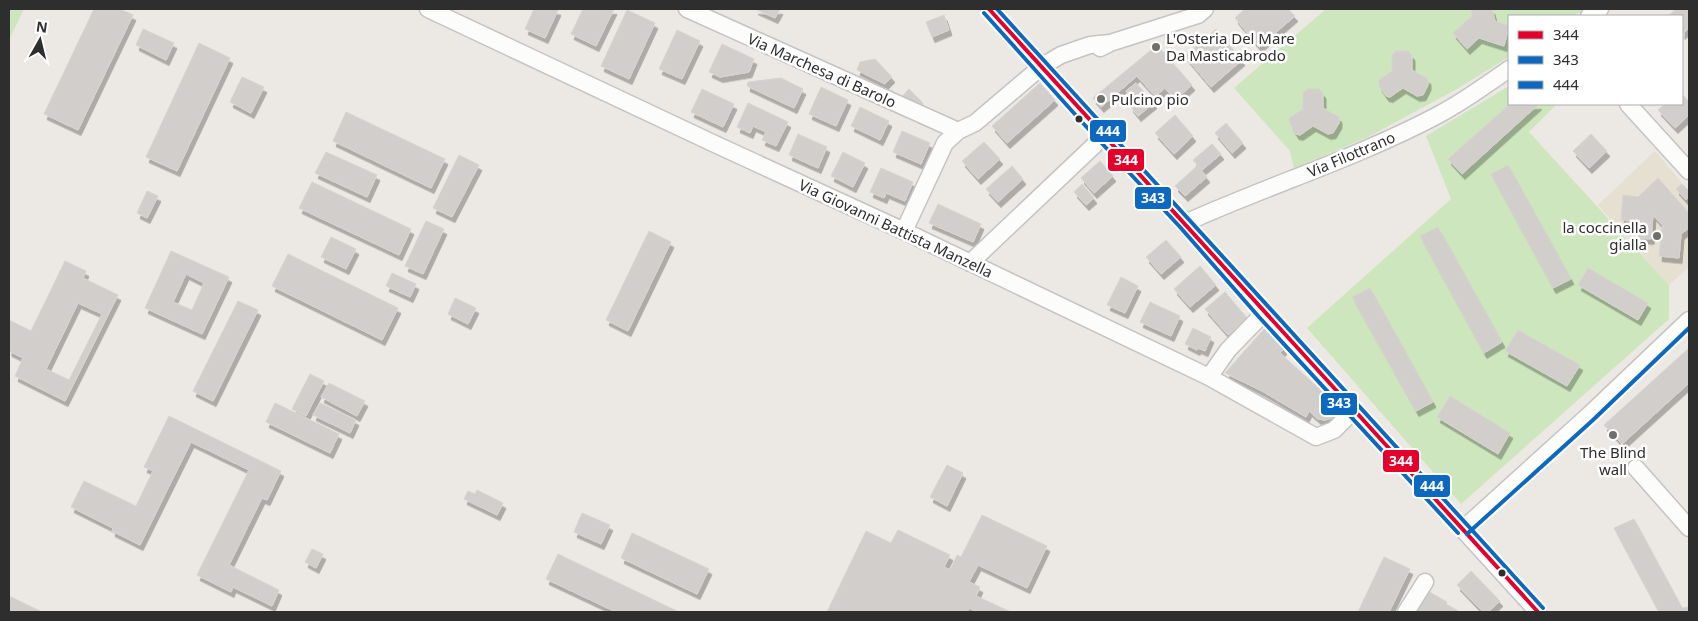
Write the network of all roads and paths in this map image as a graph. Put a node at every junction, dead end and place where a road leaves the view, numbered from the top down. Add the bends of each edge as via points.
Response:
1 (428, 9) edge
2 (687, 9) edge
3 (989, 9) edge
4 (1205, 9) edge
5 (1041, 67) junction
6 (1508, 70) edge
7 (1629, 105) edge
8 (958, 132) junction
9 (1104, 136) junction
10 (1689, 171) edge
11 (1185, 223) junction
12 (904, 231) junction
13 (970, 263) junction
14 (1264, 313) junction
15 (1689, 320) edge
16 (1209, 377) junction
17 (1354, 410) junction
18 (1636, 468) dead end
19 (1689, 528) edge
20 (1463, 529) junction
21 (1424, 582) dead end
22 (1530, 609) edge
23 (1406, 612) edge

1 - 12 street, Via Giovanni Battista Manzella
2 - 8 street, Via Marchesa di Barolo
3 - 5 street
4 - 5 street via 1198,15 1061,55
5 - 8 street via 975,123
5 - 9 street
6 - 11 street, Via Filottrano via 1426,121
7 - 10 street
8 - 12 street via 945,143
9 - 11 street
9 - 13 street
11 - 14 street
12 - 13 street, Via Giovanni Battista Manzella
13 - 16 street, Via Giovanni Battista Manzella
14 - 16 street via 1228,350
14 - 17 street
15 - 20 street via 1601,405
16 - 17 street, Via Giovanni Battista Manzella via 1316,436 1334,430
17 - 20 street
18 - 19 street
20 - 22 street
21 - 23 street

